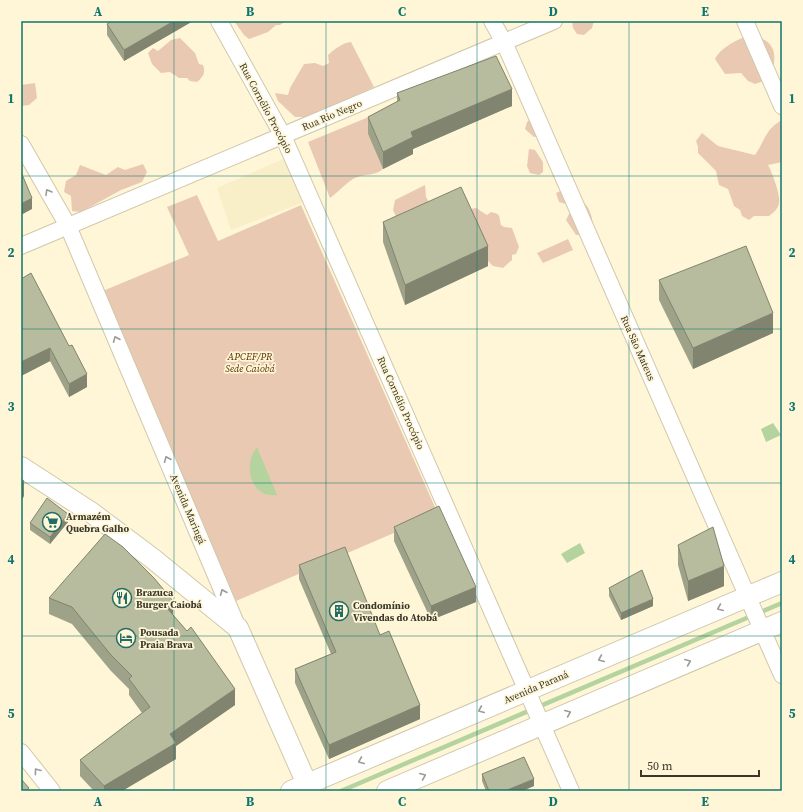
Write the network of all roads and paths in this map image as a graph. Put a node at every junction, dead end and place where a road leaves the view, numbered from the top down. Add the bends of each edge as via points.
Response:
1 (219, 21) edge
2 (492, 21) edge
3 (554, 21) edge
4 (745, 21) edge
5 (504, 42) junction
6 (782, 106) edge
7 (283, 136) junction
8 (21, 144) edge
9 (68, 226) junction
10 (21, 246) edge
11 (21, 467) edge
12 (782, 582) edge
13 (750, 601) junction
14 (782, 622) edge
15 (761, 627) junction
16 (238, 628) junction
17 (782, 675) edge
18 (528, 694) junction
19 (540, 721) junction
20 (21, 752) edge
21 (303, 789) edge
22 (52, 791) edge
23 (387, 791) edge
24 (571, 791) edge

1 - 7 street, Rua Cornélio Procópio
2 - 5 street, Rua São Mateus
3 - 5 street, Rua Rio Negro
4 - 6 street
5 - 7 street, Rua Rio Negro
5 - 13 street, Rua São Mateus
7 - 9 street, Rua Rio Negro
7 - 18 street, Rua Cornélio Procópio
9 -> 8 street, Avenida Maringá
9 - 10 street, Rua Rio Negro
16 -> 9 street, Avenida Maringá
11 - 16 street via 98,518 152,558
12 - 13 street, Avenida Paraná
13 - 15 street, Rua São Mateus
13 -> 18 street, Avenida Paraná
14 - 15 street
15 - 17 street, Rua São Mateus
19 -> 15 street
16 - 21 street, Avenida Maringá
18 - 19 street, Rua Cornélio Procópio
18 -> 21 street, Avenida Paraná
23 -> 19 street
19 - 24 street, Rua Cornélio Procópio
22 -> 20 street

